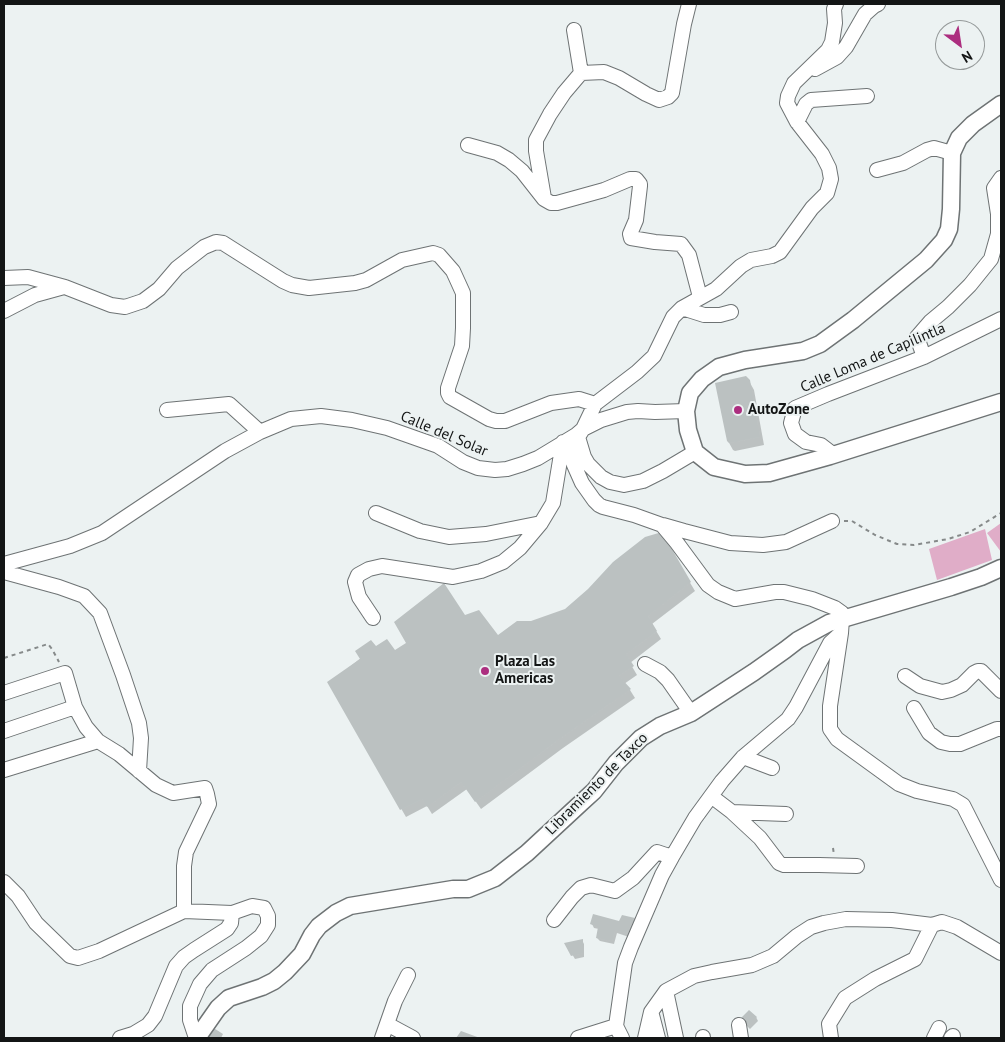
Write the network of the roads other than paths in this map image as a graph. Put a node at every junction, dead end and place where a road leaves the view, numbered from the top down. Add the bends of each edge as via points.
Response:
1 (689, 4) edge
2 (836, 4) edge
3 (878, 4) edge
4 (574, 30) dead end
5 (807, 71) junction
6 (581, 73) junction
7 (867, 96) dead end
8 (1001, 104) edge
9 (796, 122) junction
10 (468, 145) dead end
11 (952, 153) junction
12 (877, 170) dead end
13 (1001, 178) edge
14 (544, 199) junction
15 (4, 278) edge
16 (65, 287) junction
17 (700, 297) junction
18 (682, 308) junction
19 (4, 311) edge
20 (731, 312) dead end
21 (1001, 319) edge
22 (924, 357) junction
23 (1001, 402) edge
24 (595, 404) junction
25 (167, 410) dead end
26 (686, 411) junction
27 (260, 432) junction
28 (581, 433) junction
29 (563, 442) junction
30 (695, 452) junction
31 (834, 454) junction
32 (376, 513) dead end
33 (832, 521) road end
34 (541, 523) junction
35 (662, 524) junction
36 (4, 564) edge
37 (1001, 568) edge
38 (4, 572) edge
39 (373, 618) dead end
40 (842, 626) junction
41 (645, 664) dead end
42 (905, 676) dead end
43 (1001, 690) edge
44 (4, 693) edge
45 (75, 707) junction
46 (914, 708) dead end
47 (691, 713) junction
48 (1001, 729) edge
49 (4, 731) edge
50 (98, 741) junction
51 (743, 757) junction
52 (772, 768) dead end
53 (4, 770) edge
54 (138, 771) junction
55 (711, 796) junction
56 (732, 812) junction
57 (786, 814) dead end
58 (672, 856) junction
59 (858, 866) dead end
60 (1001, 880) edge
61 (4, 882) edge
62 (184, 911) junction
63 (232, 913) junction
64 (554, 920) dead end
65 (932, 925) junction
66 (1001, 953) edge
67 (408, 975) dead end
68 (666, 991) junction
69 (651, 1012) junction
70 (387, 1024) junction
71 (619, 1032) edge
72 (120, 1038) edge
73 (197, 1038) edge
74 (382, 1038) edge
75 (413, 1038) edge
76 (578, 1038) edge
77 (645, 1038) edge
78 (658, 1038) edge
79 (676, 1038) edge
80 (831, 1038) edge

1 - 6 street via 672,93 668,97 659,100 604,72
2 - 5 street via 832,42
3 - 5 street via 866,14 837,57
4 - 6 street
5 - 9 street via 794,83 788,96 787,103
6 - 14 street via 559,100 536,140
7 - 9 street via 811,100
8 - 11 main road via 959,138
9 - 17 street via 829,168 831,179 827,193 780,252 751,260
10 - 14 street via 509,160
11 - 12 street via 934,148 904,163
11 - 26 main road via 949,229 944,240 926,260 820,344 803,351 719,367 690,393
13 - 22 street via 994,188 998,234 991,259 970,285 917,336
14 - 17 street via 557,203 636,179 640,186 631,238 681,244 689,254
15 - 16 street via 28,276
16 - 19 street via 35,295
16 - 24 street via 111,305 125,307 143,301 159,289 177,268 216,242 223,243 283,281 309,288 361,281 402,260 433,253 440,255 453,271 462,293 462,346 448,388 450,397 496,421 505,421 551,403 579,398
17 - 18 street
18 - 20 street via 704,315
18 - 24 street via 672,317 654,356
21 - 22 street, Calle Loma de Capilintla
22 - 31 street, Calle Loma de Capilintla via 795,408 790,423 795,434
23 - 31 main road
24 - 28 street
25 - 27 street via 229,404
26 - 28 street, Calle del Solar via 627,412 601,420
26 - 30 main road
27 - 29 street, Calle del Solar via 291,420 321,416 352,420 438,446 478,468 495,470 538,458
27 - 36 street, Calle del Solar via 225,451 102,533 70,546
28 - 29 street, Calle del Solar
28 - 30 street via 588,464 601,477 624,485 643,481
28 - 35 street via 573,445 572,459 582,483 594,500 603,507
29 - 34 street via 553,503
30 - 31 main road via 714,467 746,474 769,473
32 - 34 street via 420,531 449,537 486,534
33 - 35 street via 786,542 763,545 730,543
34 - 39 street via 503,562 481,571 453,577 382,566 369,568 358,575 355,582 359,597
35 - 40 street via 708,585 718,592 735,599 784,592 812,599 842,613
37 - 40 main road, Libramiento de Taxco
38 - 54 street via 84,596 100,613 139,723
40 - 47 main road, Libramiento de Taxco via 828,623 798,640
40 - 51 street via 788,719
40 - 60 street via 830,706 830,729 837,739 899,784 917,791 964,799
41 - 47 street via 668,680
42 - 43 street via 920,686 942,692 962,685 974,673 981,671
44 - 45 street via 65,673
45 - 49 street
45 - 50 street
46 - 48 street via 929,733 941,742 960,744
47 - 73 main road, Libramiento de Taxco via 641,738 582,803 527,854 495,878 468,889 350,906 336,912 319,926 289,968 268,984 229,998
50 - 53 street
50 - 54 street
51 - 52 street
51 - 55 street
54 - 62 street via 173,793 205,788 208,794 209,804 186,852
55 - 56 street
55 - 58 street
56 - 57 street
56 - 59 street via 760,838 779,863
58 - 64 street via 657,852 633,878 615,891 591,885 581,888
58 - 71 street via 625,963
61 - 62 street via 36,923 70,956 78,958
62 - 63 street
63 - 72 street via 227,929 184,957 176,966 148,1025
63 - 73 street via 252,906 264,908 268,924 261,936 212,970 200,984 190,1006 190,1020
65 - 66 street via 942,922 957,927
65 - 68 street via 856,919 824,923 797,936 773,956 752,965 694,976
65 - 80 street via 915,959 846,998 830,1024
67 - 70 street
68 - 69 street
68 - 79 street
69 - 77 street
69 - 78 street
70 - 74 street
70 - 75 street
71 - 76 street

